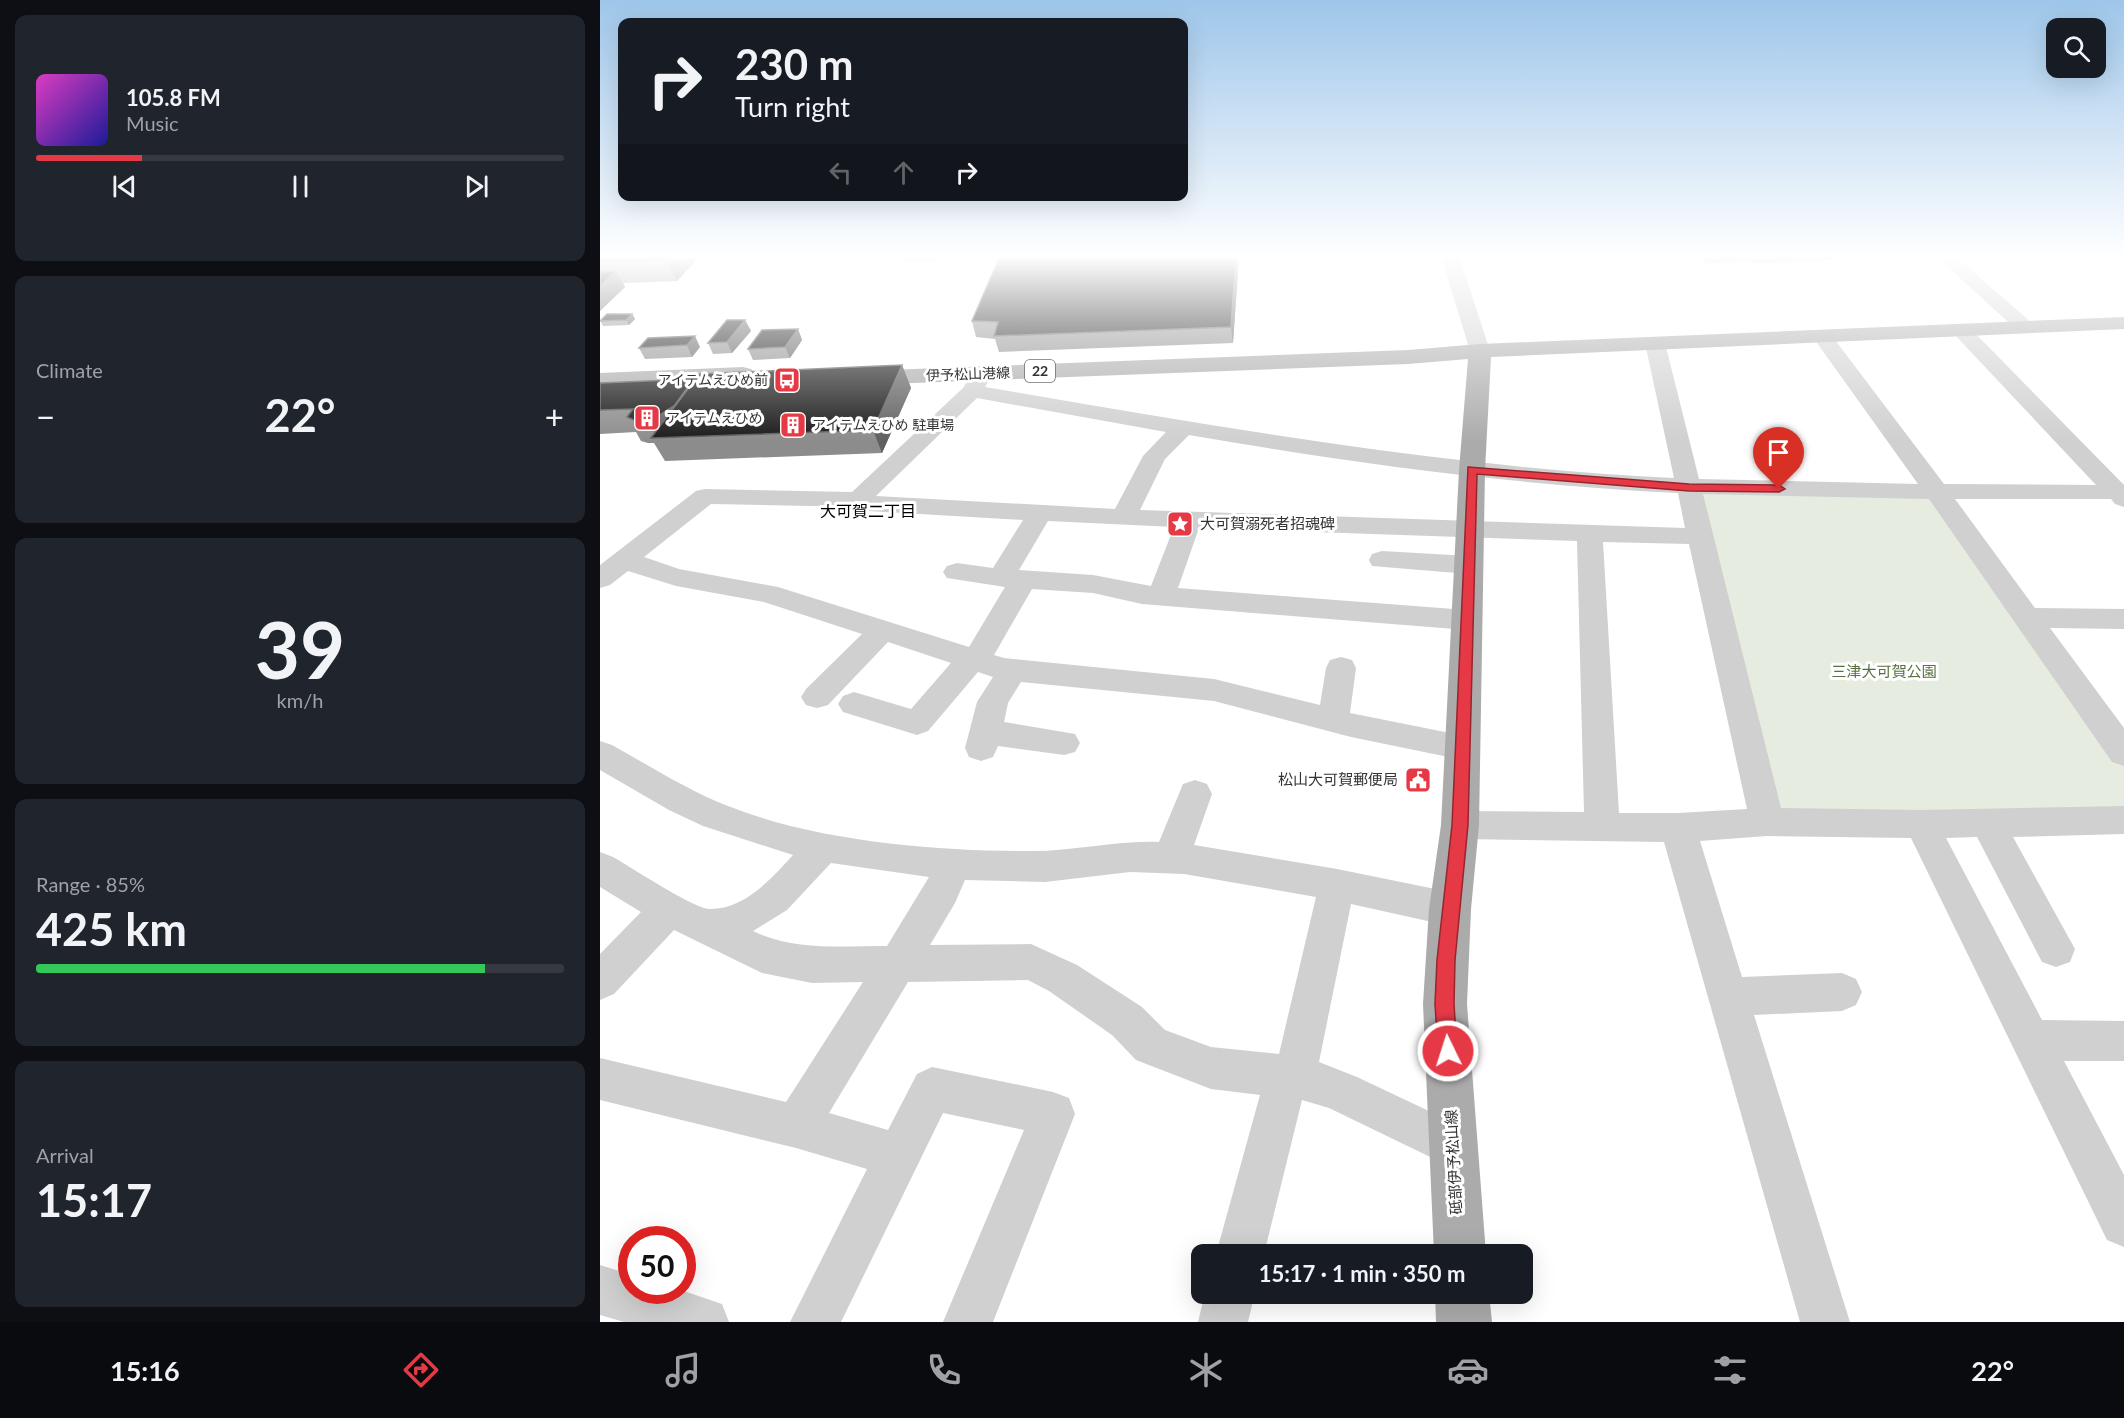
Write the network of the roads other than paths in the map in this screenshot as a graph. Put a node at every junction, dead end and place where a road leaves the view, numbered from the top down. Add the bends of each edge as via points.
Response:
1 (1469, 318) edge
2 (2014, 318) edge
3 (2124, 323) edge
4 (2025, 327) junction
5 (1962, 331) junction
6 (1822, 336) junction
7 (1655, 343) junction
8 (1480, 351) junction
9 (600, 380) edge
10 (977, 382) junction
11 (600, 389) edge
12 (1184, 427) junction
13 (1472, 470) junction
14 (1689, 488) junction
15 (1936, 491) junction
16 (2122, 494) edge
17 (858, 500) junction
18 (1039, 514) junction
19 (1124, 517) junction
20 (1188, 520) junction
21 (1590, 534) junction
22 (1701, 536) junction
23 (1469, 548) junction
24 (624, 560) junction
25 (1382, 560) dead end
26 (957, 572) dead end
27 (600, 579) edge
28 (1012, 579) junction
29 (1161, 596) junction
30 (2028, 618) junction
31 (2124, 619) edge
32 (1467, 620) junction
33 (882, 631) junction
34 (974, 660) junction
35 (1341, 668) dead end
36 (1013, 670) junction
37 (817, 696) dead end
38 (854, 704) dead end
39 (1333, 720) junction
40 (1064, 743) dead end
41 (1463, 747) junction
42 (2124, 753) edge
43 (600, 754) edge
44 (1194, 794) dead end
45 (2124, 820) edge
46 (1767, 822) junction
47 (1987, 823) junction
48 (1921, 824) junction
49 (1460, 825) junction
50 (1602, 827) junction
51 (1678, 828) junction
52 (823, 847) junction
53 (1172, 858) junction
54 (953, 863) junction
55 (600, 868) edge
56 (1337, 885) junction
57 (669, 909) junction
58 (1450, 909) junction
59 (706, 927) junction
60 (2056, 949) dead end
61 (896, 964) junction
62 (600, 981) edge
63 (1842, 992) dead end
64 (1730, 997) junction
65 (2031, 1040) junction
66 (2124, 1041) edge
67 (1290, 1077) junction
68 (600, 1079) edge
69 (796, 1126) junction
70 (1453, 1146) junction
71 (899, 1156) junction
72 (2124, 1223) edge
73 (1243, 1244) edge
74 (1459, 1244) edge
75 (600, 1290) edge
76 (1227, 1304) edge
77 (1463, 1304) edge
78 (705, 1322) edge
79 (815, 1322) edge
80 (968, 1322) edge
81 (1223, 1322) edge
82 (1464, 1322) edge
83 (1825, 1322) edge

1 - 8 street
2 - 4 street
3 - 4 main road, 伊予松山港線 / 22
4 - 5 main road, 伊予松山港線 / 22
5 - 6 main road, 伊予松山港線 / 22
5 - 16 street
6 - 7 main road, 伊予松山港線 / 22
6 - 15 street
7 - 8 main road, 伊予松山港線 / 22
7 - 14 street
8 - 10 main road, 伊予松山港線 / 22
8 - 10 main road, 伊予松山港線 / 22 via 1407,348 840,375
8 - 13 main road, 砥部伊予松山線
9 - 11 main road via 763,378
10 - 12 street
10 - 17 street
12 - 13 street
12 - 19 street via 1155,456
13 - 14 street
13 - 23 main road, 砥部伊予松山線
14 - 15 street
14 - 22 street
15 - 16 street
15 - 30 street
17 - 18 street
17 - 24 street via 705,496
18 - 19 street
18 - 28 street
19 - 20 street
20 - 23 street
20 - 29 street
21 - 22 street
21 - 23 street
21 - 50 street
22 - 46 street
23 - 25 street
23 - 32 main road, 砥部伊予松山線
24 - 27 street
24 - 33 street via 676,577 768,593
26 - 28 street
28 - 29 street via 1093,584
28 - 34 street
29 - 32 street
30 - 31 street
30 - 42 street
32 - 41 main road, 砥部伊予松山線
33 - 34 street
33 - 37 street
34 - 36 street
34 - 38 street via 917,723
35 - 39 street
36 - 39 street via 1214,690
36 - 40 street via 993,702 982,740
39 - 41 street
41 - 49 main road, 砥部伊予松山線
43 - 52 street via 664,791 732,822
44 - 53 street
45 - 47 street
46 - 48 street
46 - 51 street
47 - 48 street
47 - 60 street
48 - 65 street
49 - 50 street
49 - 58 main road, 砥部伊予松山線
50 - 51 street
51 - 64 street
52 - 54 street
52 - 59 street via 759,911 737,921
53 - 54 street via 1137,856 1071,866 1030,867
53 - 56 street
54 - 61 street via 942,892
55 - 57 street
56 - 58 street
56 - 67 street
57 - 59 street
57 - 62 street
58 - 70 main road, 砥部伊予松山線 via 1444,1004
59 - 61 street via 762,955 812,965
61 - 67 street via 1031,962 1063,978 1127,1021 1151,1045 1211,1068
61 - 69 street
63 - 64 street
64 - 83 street
65 - 66 street
65 - 72 street
67 - 70 street via 1309,1079 1342,1092
67 - 73 street
68 - 69 street
69 - 71 street
70 - 74 main road, 砥部伊予松山線
71 - 79 street
71 - 80 street via 932,1089 1053,1114
75 - 78 street
76 - 81 street
77 - 82 main road

